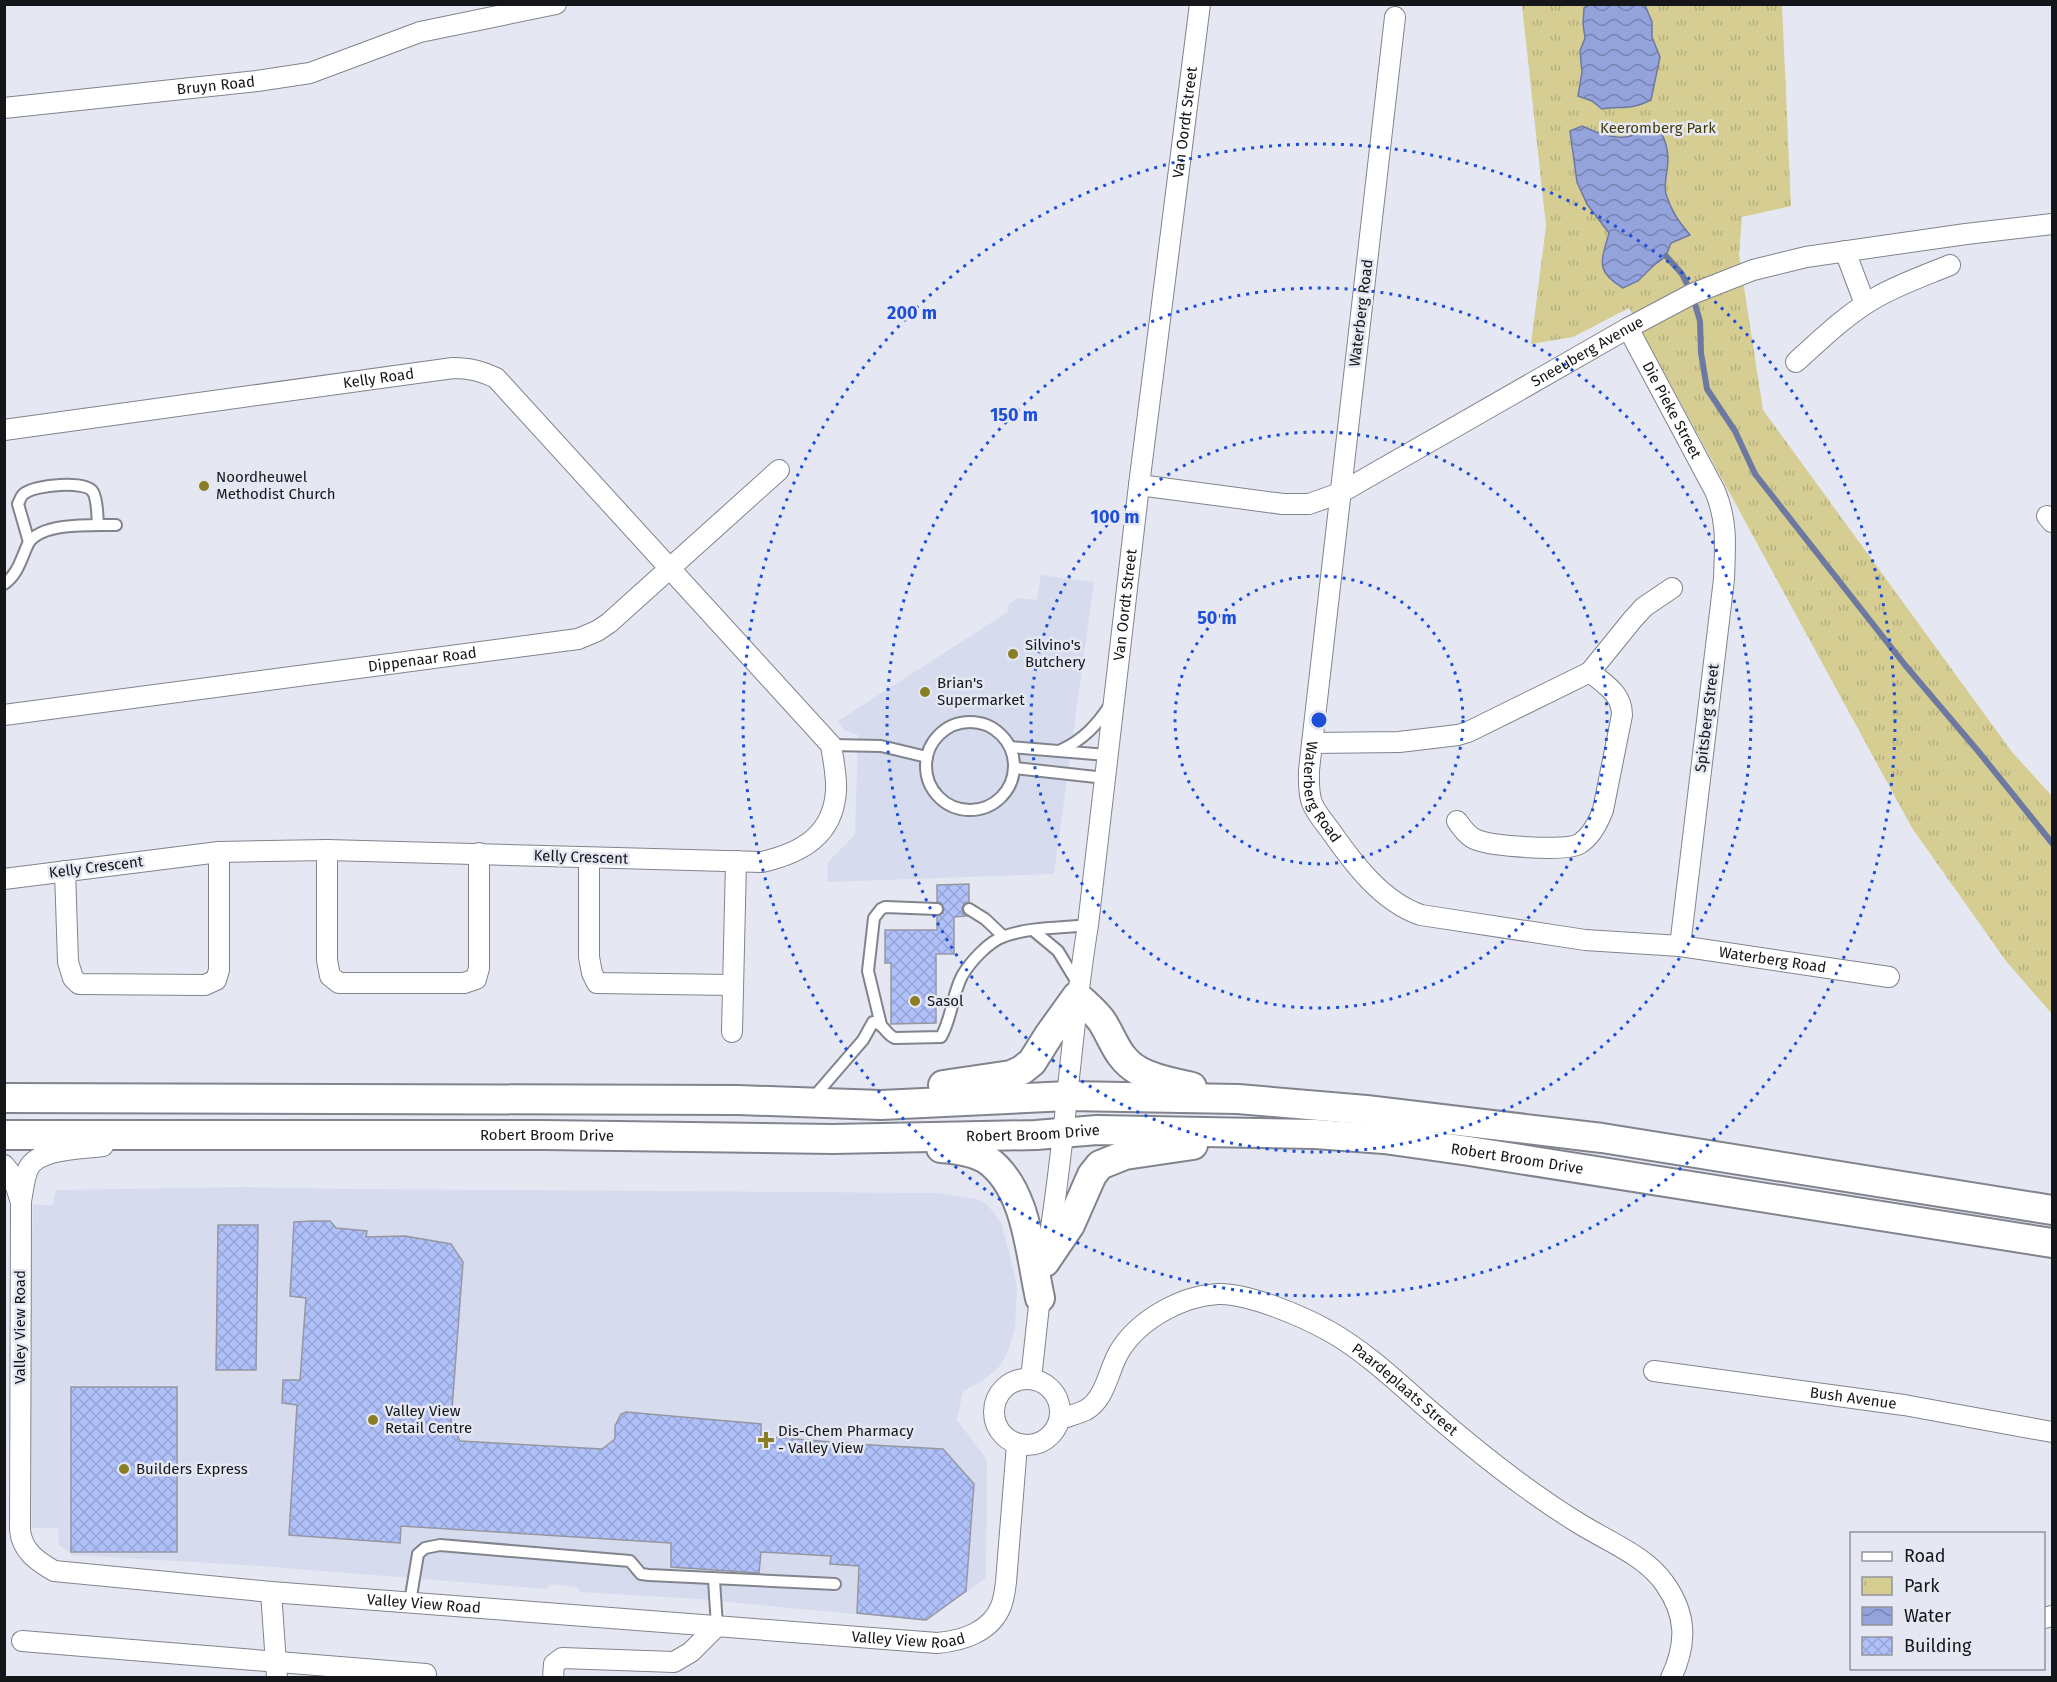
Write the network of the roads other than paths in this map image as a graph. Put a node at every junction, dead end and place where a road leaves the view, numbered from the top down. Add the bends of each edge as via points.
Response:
1 (556, 4) edge
2 (1200, 4) edge
3 (1395, 17) dead end
4 (4, 108) edge
5 (2052, 224) edge
6 (1845, 251) junction
7 (1950, 265) dead end
8 (1865, 304) junction
9 (1628, 328) junction
10 (1796, 362) dead end
11 (4, 430) edge
12 (779, 470) dead end
13 (1139, 485) junction
14 (1715, 491) joint
15 (1340, 493) junction
16 (98, 525) junction
17 (116, 525) dead end
18 (29, 542) junction
19 (671, 568) junction
20 (4, 584) edge
21 (1672, 588) dead end
22 (1590, 672) junction
23 (1114, 699) junction
24 (4, 715) edge
25 (1312, 743) junction
26 (831, 744) junction
27 (1010, 747) junction
28 (1058, 751) junction
29 (1107, 755) junction
30 (927, 757) junction
31 (1014, 768) junction
32 (1105, 778) junction
33 (1457, 820) dead end
34 (327, 850) junction
35 (219, 852) junction
36 (479, 853) junction
37 (589, 858) junction
38 (736, 861) junction
39 (65, 871) junction
40 (4, 879) edge
41 (937, 909) dead end
42 (969, 909) dead end
43 (1088, 926) junction
44 (1034, 931) junction
45 (1003, 936) junction
46 (1680, 946) junction
47 (1889, 977) dead end
48 (732, 986) junction
49 (1077, 990) junction
50 (881, 1024) junction
51 (732, 1032) dead end
52 (1068, 1096) junction
53 (4, 1098) edge
54 (1238, 1099) junction
55 (810, 1101) junction
56 (881, 1105) junction
57 (1063, 1132) junction
58 (1269, 1133) junction
59 (192, 1134) junction
60 (4, 1135) edge
61 (834, 1139) junction
62 (4, 1165) edge
63 (21, 1201) junction
64 (2052, 1210) edge
65 (2052, 1243) edge
66 (1045, 1263) junction
67 (1040, 1298) junction
68 (1654, 1371) dead end
69 (1031, 1379) junction
70 (1060, 1419) junction
71 (2052, 1432) edge
72 (1017, 1445) junction
73 (714, 1580) junction
74 (835, 1584) dead end
75 (271, 1592) junction
76 (410, 1602) junction
77 (717, 1626) junction
78 (22, 1641) dead end
79 (277, 1670) edge
80 (426, 1674) dead end
81 (553, 1677) edge
82 (1671, 1677) edge

1 - 4 street, Bruyn Road via 420,32 310,73
2 - 13 street, Van Oordt Street
3 - 15 street, Waterberg Road
5 - 6 street, Sneeuberg Avenue
6 - 8 street
6 - 9 street, Sneeuberg Avenue via 1753,270 1692,294
7 - 8 street
8 - 10 street
9 - 14 street, Die Pieke Street
9 - 15 street, Sneeuberg Avenue
11 - 19 street, Kelly Road via 453,368 477,370 496,378
12 - 19 street, Dippenaar Road
13 - 15 street, Sneeuberg Avenue via 1283,504 1309,504
13 - 23 street, Van Oordt Street
14 - 46 street, Spitsberg Street via 1725,525 1724,579
15 - 25 street, Waterberg Road
16 - 17 lane
16 - 18 lane via 45,531
16 - 18 lane via 94,493 89,488 76,484 31,489 22,494 18,504
18 - 20 lane via 12,578
19 - 24 street, Dippenaar Road via 609,623 578,639
19 - 26 street
21 - 22 street via 1644,607
22 - 25 street via 1463,734 1399,742
22 - 33 street via 1618,697 1622,716 1603,810 1588,836 1576,846 1556,849 1492,843 1471,837
23 - 28 lane via 1088,733
23 - 29 street, Van Oordt Street
25 - 46 street, Waterberg Road via 1308,782 1314,807 1365,875 1410,911 1586,940
26 - 30 lane via 881,746
26 - 38 street, Kelly Crescent via 836,790 820,832 801,849 783,857 762,862
27 - 28 lane
27 - 30 lane via 991,727 965,722 940,733
27 - 31 lane
28 - 29 lane
29 - 32 street, Van Oordt Street
30 - 31 lane via 928,777 937,795 960,809 974,810 999,799 1008,789
31 - 32 lane
32 - 43 street, Van Oordt Street
34 - 35 street, Kelly Crescent
34 - 36 street, Kelly Crescent
34 - 36 street via 327,960 330,976 339,983 464,983 476,979
35 - 39 street, Kelly Crescent
35 - 39 street via 219,970 216,980 205,985 75,981 69,962
36 - 37 street, Kelly Crescent
37 - 38 street, Kelly Crescent
37 - 48 street via 590,969 596,982
38 - 48 street
39 - 40 street, Kelly Crescent
41 - 50 lane via 885,907 875,915 868,971
42 - 45 lane
43 - 44 lane
43 - 49 street, Van Oordt Street
44 - 45 lane
44 - 49 lane via 1058,951
45 - 50 lane via 962,976 941,1037 896,1038
46 - 47 street, Waterberg Road
48 - 51 street
49 - 52 street, Van Oordt Street
49 - 54 street via 1102,1022 1111,1041 1138,1070
49 - 56 street via 1032,1062 1022,1070 1011,1076 947,1084
50 - 55 lane via 871,1023 862,1041
52 - 54 street, Robert Broom Drive
52 - 56 street, Robert Broom Drive
52 - 57 street, Van Oordt Street
53 - 55 street, Robert Broom Drive
54 - 64 street, Robert Broom Drive via 1602,1138
55 - 56 street, Robert Broom Drive
57 - 58 street, Robert Broom Drive
57 - 61 street, Robert Broom Drive
57 - 66 street
58 - 65 street, Robert Broom Drive via 1384,1139
58 - 66 street via 1125,1155 1104,1162 1095,1169 1070,1225
59 - 60 street, Robert Broom Drive
59 - 61 street, Robert Broom Drive
59 - 63 street, Valley View Road via 49,1153 38,1158 28,1170
61 - 67 street via 949,1148 984,1158 1002,1174 1019,1203
62 - 63 street, Valley View Road
63 - 75 street, Valley View Road via 19,1521 25,1549 39,1562 64,1573
66 - 67 street
67 - 69 street
68 - 71 street, Bush Avenue via 1904,1405
69 - 70 street via 1051,1388 1057,1397
69 - 72 street via 1020,1379 1001,1390 993,1411 1000,1432
70 - 72 street via 1049,1438 1028,1446
70 - 82 street, Paardeplaats Street via 1083,1412 1096,1401 1119,1352 1144,1325 1163,1312 1197,1296 1220,1294 1256,1299 1326,1329 1354,1347 1504,1473 1650,1567 1672,1594 1681,1618 1683,1646
72 - 77 street, Valley View Road via 1003,1604 984,1628 955,1641 937,1643
73 - 74 lane
73 - 76 lane via 641,1574 630,1562 441,1545 425,1548 418,1554
73 - 77 lane
75 - 76 street, Valley View Road
75 - 79 street
76 - 77 street, Valley View Road
77 - 81 street via 691,1652 674,1662 562,1658 554,1664
78 - 79 street
79 - 80 street

